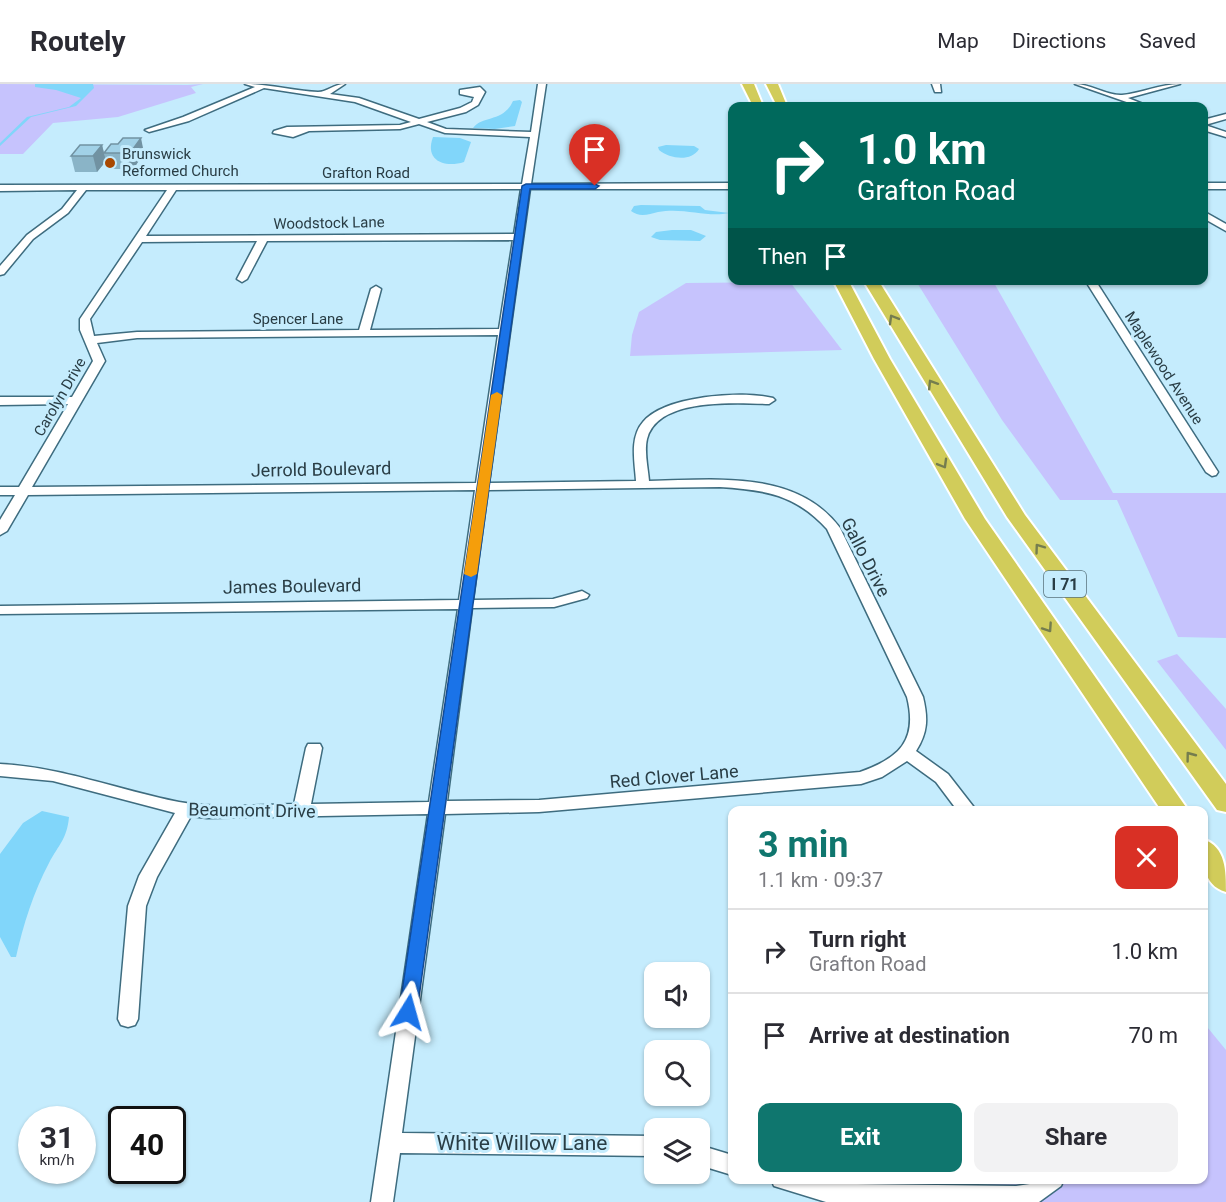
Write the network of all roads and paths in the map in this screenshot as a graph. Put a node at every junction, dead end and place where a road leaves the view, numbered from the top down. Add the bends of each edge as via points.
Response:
1 (249, 84) edge
2 (341, 84) edge
3 (542, 84) edge
4 (748, 84) edge
5 (772, 84) edge
6 (1079, 84) edge
7 (1176, 84) edge
8 (261, 87) junction
9 (322, 95) junction
10 (478, 96) dead end
11 (1119, 98) junction
12 (756, 102) edge
13 (780, 102) edge
14 (1132, 102) edge
15 (1226, 116) edge
16 (417, 123) junction
17 (1208, 123) edge
18 (1208, 127) edge
19 (149, 130) dead end
20 (306, 130) dead end
21 (534, 135) junction
22 (1226, 135) edge
23 (526, 186) junction
24 (728, 186) edge
25 (1208, 186) edge
26 (1226, 186) edge
27 (174, 187) junction
28 (0, 188) edge
29 (84, 188) junction
30 (1208, 217) edge
31 (1226, 228) edge
32 (519, 237) junction
33 (139, 239) junction
34 (263, 239) junction
35 (0, 272) edge
36 (242, 279) dead end
37 (843, 285) edge
38 (873, 285) edge
39 (1093, 285) edge
40 (376, 289) dead end
41 (504, 332) junction
42 (364, 333) junction
43 (92, 340) junction
44 (77, 400) junction
45 (769, 400) dead end
46 (0, 401) edge
47 (1212, 472) dead end
48 (484, 485) junction
49 (643, 485) junction
50 (0, 491) edge
51 (23, 491) junction
52 (0, 531) edge
53 (582, 595) dead end
54 (466, 603) junction
55 (0, 610) edge
56 (314, 748) dead end
57 (907, 753) junction
58 (0, 770) edge
59 (1226, 803) edge
60 (964, 806) edge
61 (1172, 806) edge
62 (436, 808) junction
63 (186, 810) junction
64 (301, 811) junction
65 (1208, 856) edge
66 (1226, 882) edge
67 (128, 1019) dead end
68 (390, 1143) junction
69 (644, 1146) edge
70 (710, 1158) edge
71 (728, 1164) edge
72 (800, 1184) edge
73 (1047, 1184) edge
74 (382, 1202) edge

1 - 8 street
2 - 9 street
3 - 21 street
4 - 12 highway
5 - 13 highway
6 - 11 street
7 - 11 street
8 - 9 street
8 - 19 street
9 - 16 street via 365,103
10 - 16 street via 475,103 463,110
11 - 14 street
15 - 17 street
16 - 20 street via 381,129
16 - 21 street via 459,133
18 - 22 street
21 - 23 street
23 - 24 street, Grafton Road
23 - 27 street, Grafton Road
23 - 32 street
25 - 26 street
27 - 29 street, Grafton Road
27 - 33 street, Carolyn Drive
28 - 29 street, Grafton Road
29 - 35 street via 65,211 30,237
30 - 31 street
32 - 34 street, Woodstock Lane
32 - 41 street
33 - 34 street, Woodstock Lane
33 - 43 street, Carolyn Drive via 85,319 84,329
34 - 36 street
37 -> 61 highway, I 71 via 975,519
59 -> 38 highway, I 71 via 1017,517
39 - 47 street, Maplewood Avenue
40 - 42 street
41 - 42 street, Spencer Lane
41 - 48 street
42 - 43 street, Spencer Lane via 137,335
43 - 44 street, Carolyn Drive via 99,361
44 - 46 street
44 - 51 street, Carolyn Drive
45 - 49 street via 705,401 661,414 647,425 641,439
48 - 49 street, Jerrold Boulevard
48 - 51 street, Jerrold Boulevard
48 - 54 street
49 - 57 street, Gallo Drive via 766,488 804,501 825,517 917,703 920,726
50 - 51 street, Jerrold Boulevard
51 - 52 street, Carolyn Drive
53 - 54 street, James Boulevard via 554,603
54 - 55 street, James Boulevard
54 - 62 street
56 - 64 street
57 - 60 street via 942,778
57 - 62 street, Red Clover Lane via 879,772 844,782 539,806
58 - 63 street, Beaumont Drive via 60,775
62 - 64 street, Beaumont Drive
62 - 68 street
63 - 64 street, Beaumont Drive
63 - 67 street via 148,876 137,906
65 - 66 highway
68 - 69 street, White Willow Lane
68 - 74 street
70 - 71 street
72 - 73 street via 835,1194 1016,1197 1035,1193

